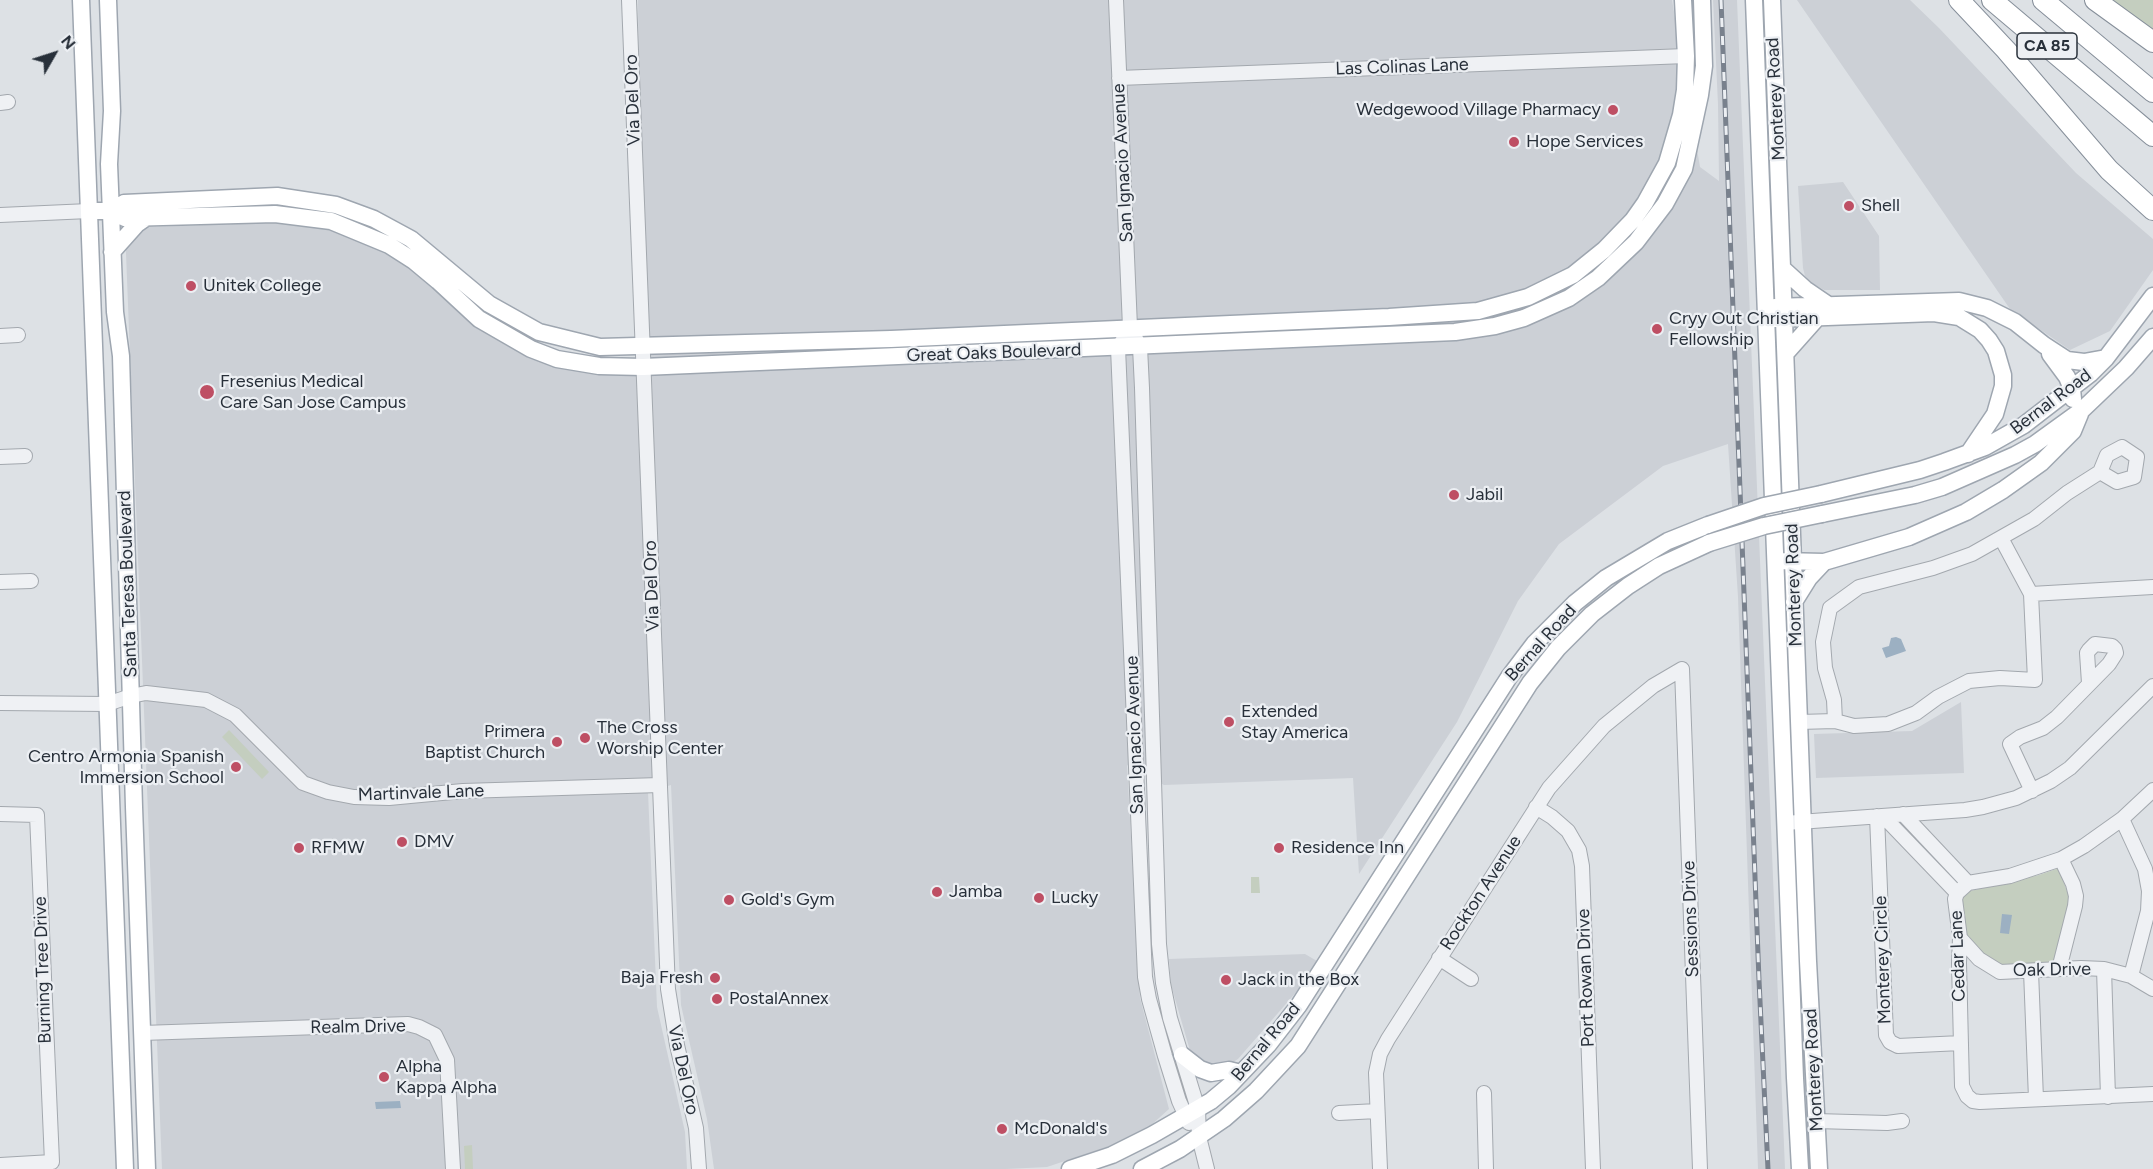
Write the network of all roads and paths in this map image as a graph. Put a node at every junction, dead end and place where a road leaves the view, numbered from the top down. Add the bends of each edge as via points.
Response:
1 (81, 0) edge
2 (108, 0) edge
3 (629, 0) edge
4 (1116, 0) edge
5 (1683, 0) edge
6 (1702, 0) edge
7 (1754, 0) edge
8 (1772, 0) edge
9 (1959, 0) edge
10 (1992, 0) edge
11 (2043, 0) edge
12 (2095, 0) edge
13 (2153, 42) edge
14 (1686, 56) junction
15 (1119, 78) junction
16 (2153, 92) edge
17 (1700, 95) junction
18 (2153, 136) edge
19 (109, 164) junction
20 (147, 209) junction
21 (2153, 210) edge
22 (111, 211) junction
23 (90, 212) junction
24 (0, 215) edge
25 (112, 252) junction
26 (1783, 269) junction
27 (2153, 296) edge
28 (1823, 311) junction
29 (1785, 312) junction
30 (1766, 313) junction
31 (1353, 319) junction
32 (1130, 327) junction
33 (18, 335) dead end
34 (0, 336) edge
35 (1353, 336) junction
36 (2153, 336) edge
37 (891, 339) junction
38 (2044, 345) junction
39 (642, 346) junction
40 (1140, 347) junction
41 (1118, 348) junction
42 (1786, 353) junction
43 (884, 357) junction
44 (2106, 358) junction
45 (643, 367) junction
46 (2072, 389) junction
47 (2082, 410) junction
48 (2068, 422) junction
49 (1968, 453) junction
50 (25, 456) dead end
51 (0, 457) edge
52 (2100, 472) dead end
53 (2001, 538) junction
54 (1775, 561) junction
55 (1793, 562) junction
56 (1824, 562) junction
57 (31, 581) dead end
58 (0, 582) edge
59 (2153, 587) edge
60 (2031, 594) junction
61 (1794, 602) junction
62 (1682, 669) joint
63 (2089, 683) dead end
64 (2153, 686) edge
65 (131, 696) junction
66 (0, 703) edge
67 (106, 704) junction
68 (1835, 721) junction
69 (1800, 722) junction
70 (660, 785) junction
71 (2153, 790) edge
72 (2032, 791) junction
73 (1536, 807) junction
74 (0, 814) edge
75 (1903, 814) junction
76 (1880, 816) junction
77 (2122, 819) junction
78 (1803, 822) junction
79 (1785, 823) junction
80 (1139, 838) junction
81 (1156, 842) junction
82 (2061, 859) junction
83 (1973, 882) junction
84 (1957, 893) junction
85 (1960, 938) junction
86 (1439, 958) junction
87 (2059, 969) junction
88 (2104, 969) junction
89 (2031, 970) junction
90 (2131, 976) junction
91 (1471, 979) dead end
92 (2153, 989) edge
93 (142, 1033) junction
94 (1961, 1043) junction
95 (1182, 1055) junction
96 (1241, 1073) junction
97 (1484, 1093) dead end
98 (2153, 1094) edge
99 (2108, 1097) junction
100 (2036, 1099) junction
101 (1377, 1111) junction
102 (1191, 1113) junction
103 (1339, 1113) dead end
104 (1816, 1121) junction
105 (1902, 1121) dead end
106 (1199, 1137) junction
107 (0, 1165) edge
108 (125, 1169) edge
109 (147, 1169) edge
110 (453, 1169) edge
111 (699, 1169) edge
112 (1070, 1169) edge
113 (1142, 1169) edge
114 (1207, 1169) edge
115 (1380, 1169) edge
116 (1486, 1169) edge
117 (1593, 1169) edge
118 (1700, 1169) edge
119 (1800, 1169) edge
120 (1819, 1169) edge

1 - 23 main road, Santa Teresa Boulevard
2 - 19 main road, Santa Teresa Boulevard via 112,111
3 - 39 street, Via Del Oro
4 - 15 street, San Ignacio Avenue
5 - 14 main road, Great Oaks Boulevard
6 - 17 main road, Great Oaks Boulevard via 1704,66
7 - 30 main road, Monterey Road
8 - 26 main road, Monterey Road
9 - 21 highway via 2109,170
10 - 18 highway, CA 85
11 - 16 highway, CA 85
12 - 13 highway
14 - 15 street, Las Colinas Lane
14 - 17 main road via 1695,63 1695,87
14 - 31 main road, Great Oaks Boulevard via 1681,115 1662,173 1633,220 1588,264 1552,286 1509,304 1455,314
15 - 32 street, San Ignacio Avenue
17 - 35 main road, Great Oaks Boulevard via 1684,169 1665,204 1636,242 1598,278 1559,303 1495,326 1455,332
19 - 20 main road via 126,192
19 - 22 main road, Santa Teresa Boulevard
20 - 22 main road, Great Oaks Boulevard via 124,202
20 - 25 main road
20 - 39 main road, Great Oaks Boulevard via 277,196 336,205 411,239 489,304 539,332 600,347
20 - 45 main road, Great Oaks Boulevard via 275,214 331,221 367,234 406,256 479,319 531,349 557,359 599,366
22 - 23 main road, Great Oaks Boulevard
22 - 25 main road, Santa Teresa Boulevard
23 - 24 street
23 - 67 main road, Santa Teresa Boulevard
25 - 65 main road, Santa Teresa Boulevard via 121,356
26 - 28 main road
26 - 29 main road, Monterey Road
27 - 44 main road, Bernal Road
28 - 29 main road
28 - 38 main road via 1959,301 1987,308 2015,322
28 - 42 main road
28 - 49 main road via 1934,313 1959,317 1980,330 1996,351 2003,386 1995,414
29 - 30 main road
29 - 42 main road, Monterey Road
30 - 54 main road, Monterey Road
31 - 32 main road, Great Oaks Boulevard
31 - 35 main road
32 - 37 main road, Great Oaks Boulevard
32 - 40 street, San Ignacio Avenue
32 - 41 street
33 - 34 street
35 - 40 main road, Great Oaks Boulevard
36 - 47 main road, Bernal Road
37 - 39 main road, Great Oaks Boulevard
37 - 43 main road
38 - 44 main road via 2076,362
38 - 46 main road
39 - 45 street, Via Del Oro
40 - 41 main road, Great Oaks Boulevard
40 - 81 street, San Ignacio Avenue
41 - 43 main road, Great Oaks Boulevard
41 - 80 street, San Ignacio Avenue
42 - 55 main road, Monterey Road
43 - 45 main road, Great Oaks Boulevard
44 - 46 main road, Bernal Road
45 - 70 street, Via Del Oro
46 - 48 main road
46 - 49 main road, Bernal Road via 2024,425
47 - 48 main road, Bernal Road
47 - 56 main road via 2073,431 2046,458 1984,502 1909,537
48 - 106 main road, Bernal Road, bridge via 2015,455 1942,487 1709,543 1659,566 1592,614 1558,648 1517,703 1298,1046 1256,1091
49 - 96 main road, Bernal Road, bridge via 1920,470 1764,506 1708,525 1668,541 1606,578 1575,603 1509,676 1299,1005
50 - 51 street
52 - 53 street
53 - 60 street
53 - 68 street via 1933,568 1859,587 1830,608 1823,642
54 - 55 main road
54 - 79 main road, Monterey Road
55 - 56 main road
55 - 61 main road, Monterey Road
56 - 61 main road
57 - 58 street
59 - 60 street
60 - 68 street via 2035,680 1969,681 1888,724 1854,726
61 - 69 main road, Monterey Road
62 - 73 street, Rockton Avenue via 1604,726
62 - 118 street, Sessions Drive
63 - 72 street via 2050,723 2010,744
64 - 72 street via 2070,768
65 - 67 street, Martinvale Lane
65 - 70 street, Martinvale Lane via 146,693 206,700 235,716 303,783 354,797
65 - 93 main road, Santa Teresa Boulevard
66 - 67 street, Martinvale Lane
67 - 108 main road, Santa Teresa Boulevard
68 - 69 street
69 - 78 main road, Monterey Road
70 - 111 street, Via Del Oro via 670,1012 696,1128
71 - 77 street
72 - 75 street via 1983,807
73 - 86 street, Rockton Avenue
73 - 117 street, Port Rowan Drive via 1568,831 1579,850 1582,866
74 - 107 street, Burning Tree Drive via 36,815 51,1162
75 - 76 street
75 - 83 street
76 - 78 street
76 - 84 street
76 - 94 street, Monterey Circle via 1886,1035 1898,1046
77 - 82 street
77 - 90 street via 2145,869 2149,891 2148,911
78 - 79 street
78 - 104 main road, Monterey Road
79 - 119 main road, Monterey Road
80 - 81 street
80 - 102 street, San Ignacio Avenue via 1146,986 1155,1022
81 - 95 street, San Ignacio Avenue via 1163,983
82 - 83 street via 2010,876
82 - 87 street via 2076,896
83 - 84 street, Cedar Lane
84 - 85 street, Cedar Lane
85 - 89 street, Oak Drive via 1979,959 2000,972
85 - 94 street, Cedar Lane
86 - 91 street
86 - 101 street, Rockton Avenue via 1380,1054
87 - 88 street, Oak Drive
87 - 89 street, Oak Drive
88 - 90 street, Oak Drive
88 - 99 street
89 - 100 street
90 - 92 street, Oak Drive
93 - 109 main road, Santa Teresa Boulevard
93 - 110 street, Realm Drive via 408,1024 419,1027 435,1035 447,1060
94 - 100 street via 1962,1086 1973,1101
95 - 96 main road via 1210,1073
95 - 102 street, San Ignacio Avenue
96 - 102 main road, Bernal Road via 1211,1101
97 - 116 street
98 - 99 street
99 - 100 street
101 - 103 street
101 - 115 street, Rockton Avenue
102 - 106 street, San Ignacio Avenue
102 - 112 main road, Bernal Road via 1132,1146
104 - 105 street
104 - 120 main road, Monterey Road
106 - 113 main road, Bernal Road
106 - 114 street, San Ignacio Avenue

